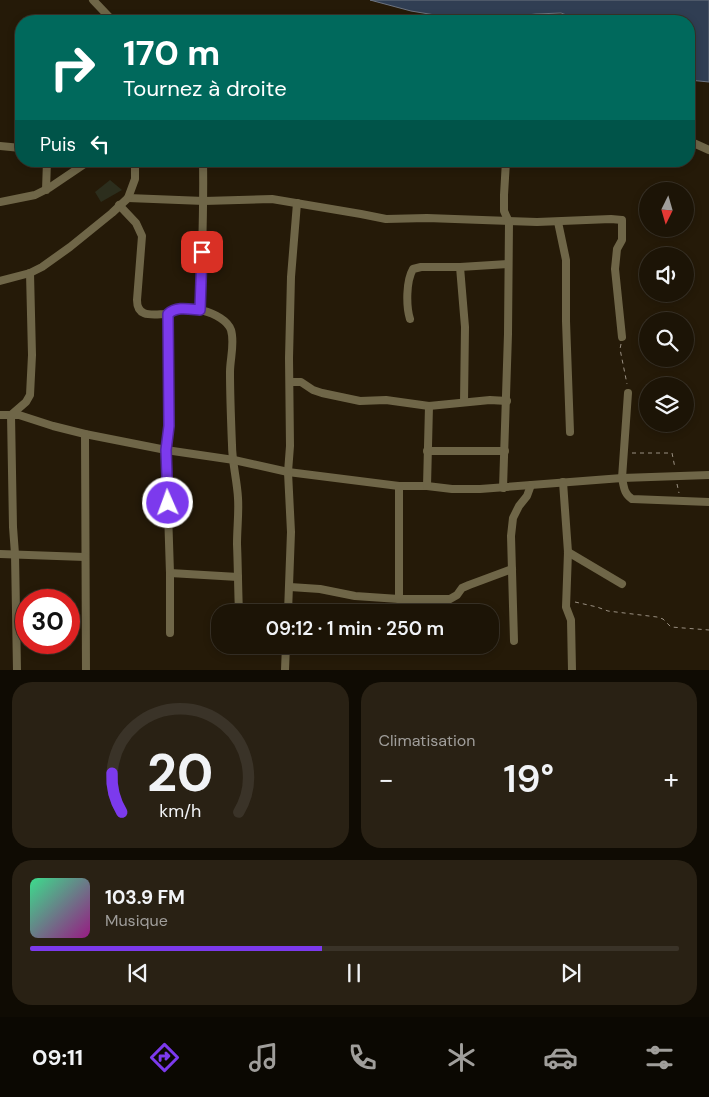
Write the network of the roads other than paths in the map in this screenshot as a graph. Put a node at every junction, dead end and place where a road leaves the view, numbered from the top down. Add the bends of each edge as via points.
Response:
1 (93, 0) edge
2 (107, 15) edge
3 (695, 144) edge
4 (0, 146) edge
5 (15, 147) edge
6 (709, 150) edge
7 (47, 167) edge
8 (81, 167) edge
9 (135, 167) edge
10 (203, 167) edge
11 (506, 167) edge
12 (46, 190) junction
13 (128, 198) junction
14 (204, 201) junction
15 (0, 202) edge
16 (297, 203) junction
17 (119, 205) junction
18 (509, 222) junction
19 (558, 222) junction
20 (508, 264) junction
21 (460, 267) junction
22 (30, 273) junction
23 (0, 281) edge
24 (200, 310) junction
25 (168, 314) junction
26 (410, 319) dead end
27 (622, 337) road end
28 (290, 382) junction
29 (628, 392) road end
30 (507, 401) junction
31 (464, 402) junction
32 (429, 406) junction
33 (0, 414) edge
34 (11, 415) junction
35 (570, 432) dead end
36 (85, 434) junction
37 (166, 450) junction
38 (428, 451) junction
39 (505, 451) junction
40 (234, 460) junction
41 (288, 472) junction
42 (709, 476) edge
43 (622, 478) junction
44 (563, 482) junction
45 (531, 485) junction
46 (400, 486) junction
47 (427, 486) junction
48 (503, 488) junction
49 (709, 502) edge
50 (568, 552) junction
51 (0, 554) edge
52 (15, 554) junction
53 (85, 557) junction
54 (512, 569) junction
55 (170, 573) junction
56 (238, 577) junction
57 (622, 584) dead end
58 (290, 587) junction
59 (399, 599) junction
60 (239, 604) edge
61 (289, 604) edge
62 (170, 633) dead end
63 (514, 641) dead end
64 (286, 654) edge
65 (16, 670) edge
66 (86, 670) edge
67 (285, 670) edge
68 (572, 670) edge

1 - 2 street
3 - 6 street
4 - 5 street
7 - 12 street
8 - 12 street
9 - 13 street
10 - 14 street
11 - 18 street via 504,212
12 - 15 street
13 - 14 street
13 - 17 street
14 - 16 street via 272,199
14 - 24 street
16 - 18 street via 386,219
16 - 28 street via 291,277
17 - 22 street via 70,247
17 - 25 street via 142,236 139,311 143,314
18 - 19 street
18 - 20 street
19 - 27 street via 622,220 622,240 617,249 615,269
19 - 35 street via 566,260
20 - 21 street
20 - 30 street
21 - 26 street via 413,269 408,287
21 - 31 street via 465,327
22 - 23 street
22 - 34 street via 30,395
24 - 25 street via 179,309
24 - 40 street via 227,322 231,330
25 - 37 street via 169,426
28 - 32 street via 301,382 322,393 360,401 386,400
28 - 41 street
29 - 43 street
30 - 31 street
30 - 39 street
31 - 32 street
32 - 38 street
33 - 34 street
34 - 36 street
34 - 52 street
36 - 37 street
36 - 53 street
37 - 40 street
37 - 55 street
38 - 39 street
38 - 47 street
39 - 48 street
40 - 41 street
40 - 56 street via 238,497
41 - 46 street
41 - 58 street
42 - 43 street
43 - 44 street
43 - 49 street via 624,491 632,499
44 - 45 street
44 - 50 street
45 - 48 street
45 - 54 street via 513,518
46 - 47 street
46 - 59 street
47 - 48 street
50 - 57 street
50 - 68 street via 566,607 571,620
51 - 52 street
52 - 53 street
52 - 65 street
53 - 66 street
54 - 59 street via 462,588 450,599
54 - 63 street
55 - 56 street
55 - 62 street
56 - 60 street
58 - 59 street
58 - 61 street
64 - 67 street

